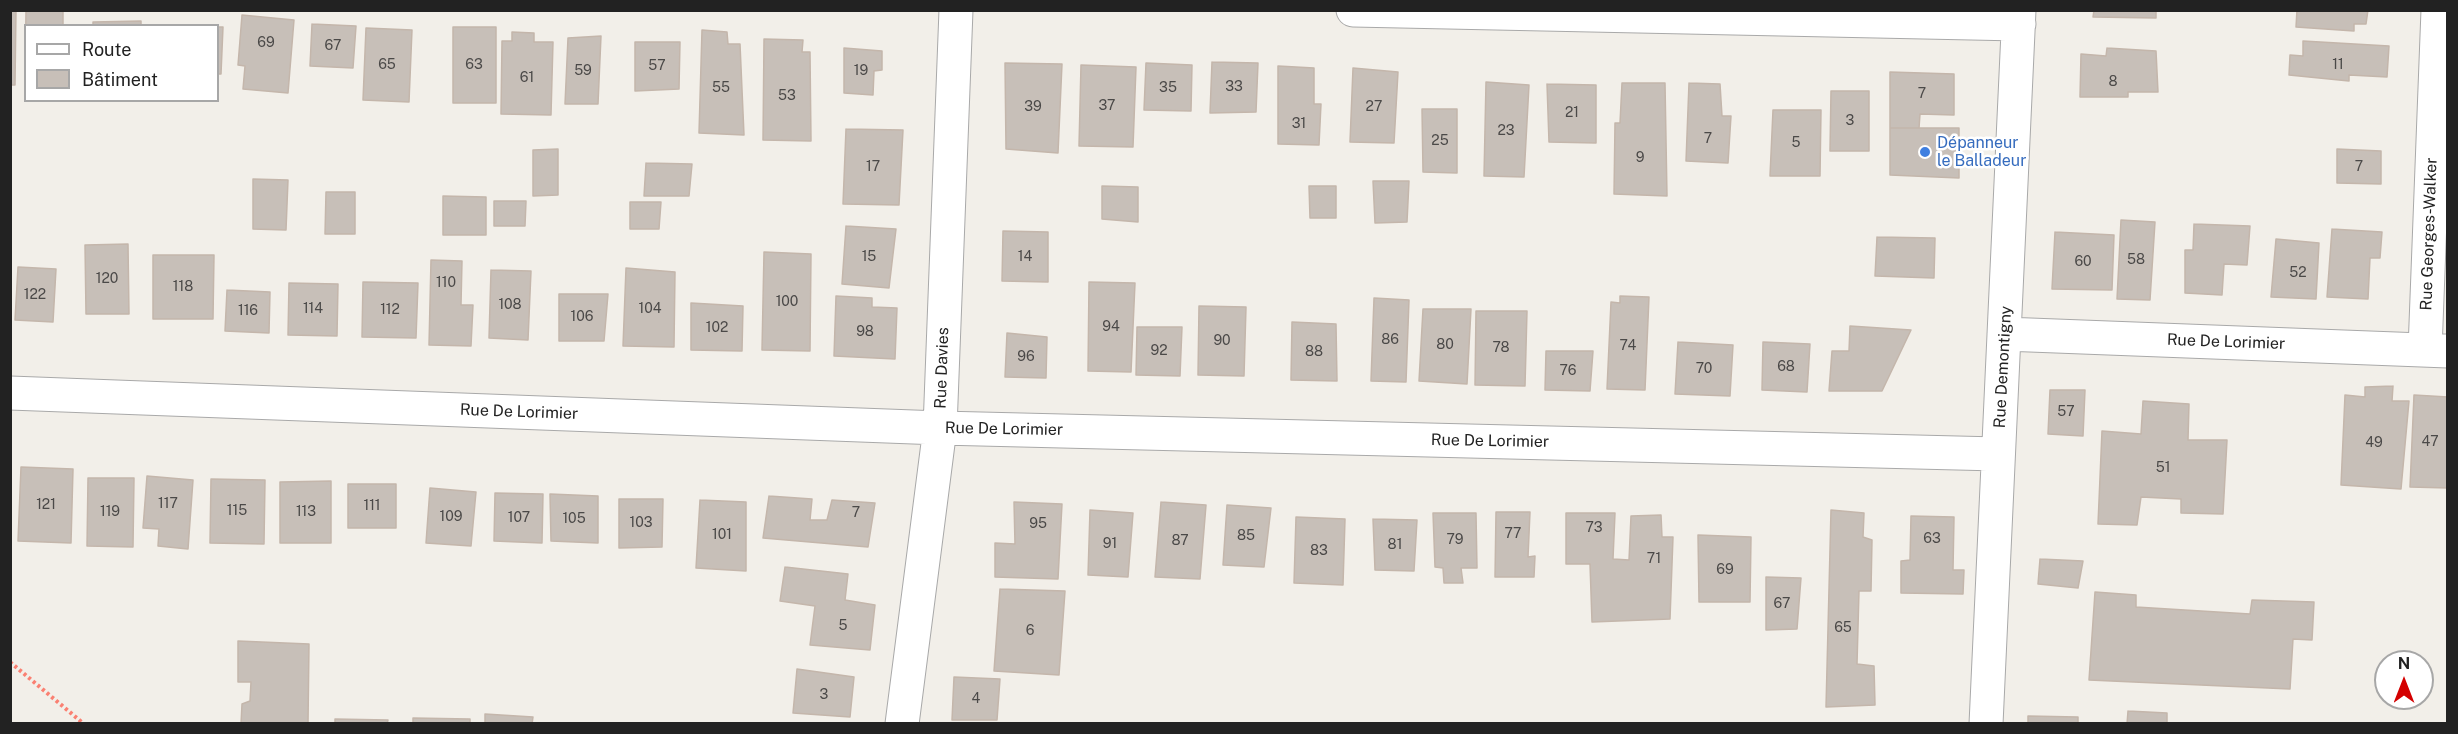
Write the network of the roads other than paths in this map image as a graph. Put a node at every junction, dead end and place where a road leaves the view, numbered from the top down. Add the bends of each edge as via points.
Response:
1 (956, 10) edge
2 (1353, 10) edge
3 (2438, 10) edge
4 (2019, 17) edge
5 (2004, 334) junction
6 (2436, 351) edge
7 (10, 393) edge
8 (940, 428) junction
9 (1998, 454) junction
10 (902, 723) edge
11 (1986, 723) edge

1 - 8 street, Rue Davies
2 - 4 street
3 - 6 street, Rue Georges-Walker
4 - 5 street, Rue Demontigny
5 - 6 street, Rue De Lorimier
5 - 9 street, Rue Demontigny
7 - 8 street, Rue De Lorimier
8 - 9 street, Rue De Lorimier
8 - 10 street, Rue Davies
9 - 11 street, Rue Demontigny

